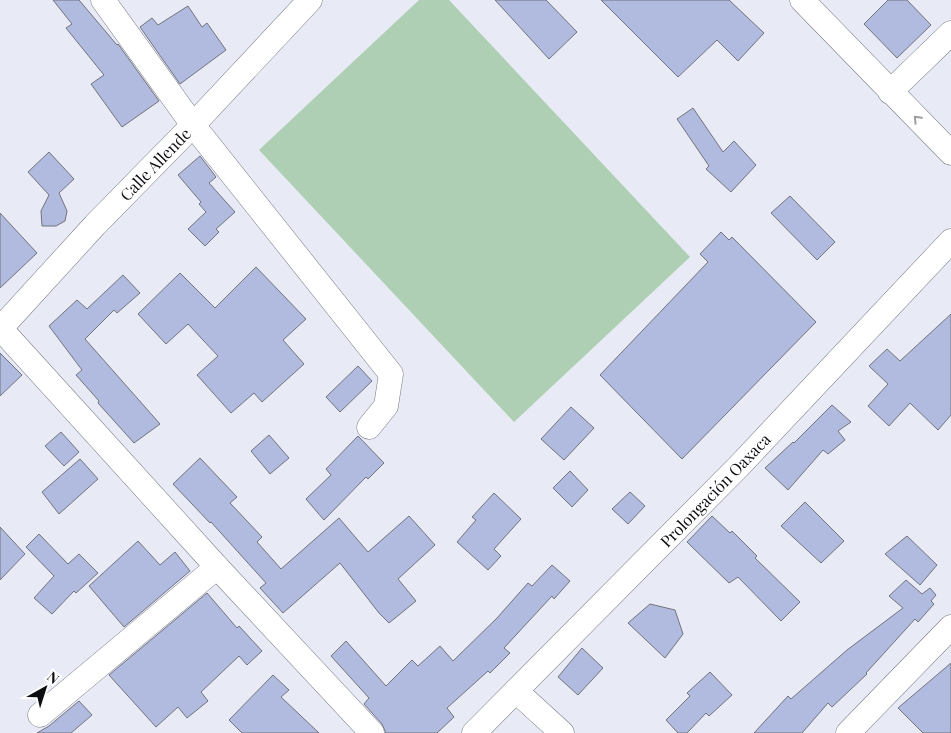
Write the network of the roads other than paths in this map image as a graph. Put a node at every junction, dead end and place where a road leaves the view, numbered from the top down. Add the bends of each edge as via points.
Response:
1 (103, 0) edge
2 (310, 0) edge
3 (802, 0) edge
4 (951, 33) edge
5 (890, 92) junction
6 (193, 125) junction
7 (951, 153) edge
8 (951, 241) edge
9 (0, 328) edge
10 (369, 427) dead end
11 (217, 567) junction
12 (951, 627) edge
13 (516, 691) junction
14 (40, 715) dead end
15 (372, 733) edge
16 (474, 733) edge
17 (562, 733) edge
18 (848, 733) edge

1 - 6 street
2 - 6 street, Calle Allende
3 - 5 street
4 - 5 street
7 -> 5 street
6 - 9 street, Calle Allende
6 - 10 street via 391,374 386,406
8 - 13 street, Prolongación Oaxaca via 739,466
9 - 11 street
11 - 14 street
11 - 15 street
12 - 18 street
13 - 16 street, Prolongación Oaxaca
13 - 17 street

